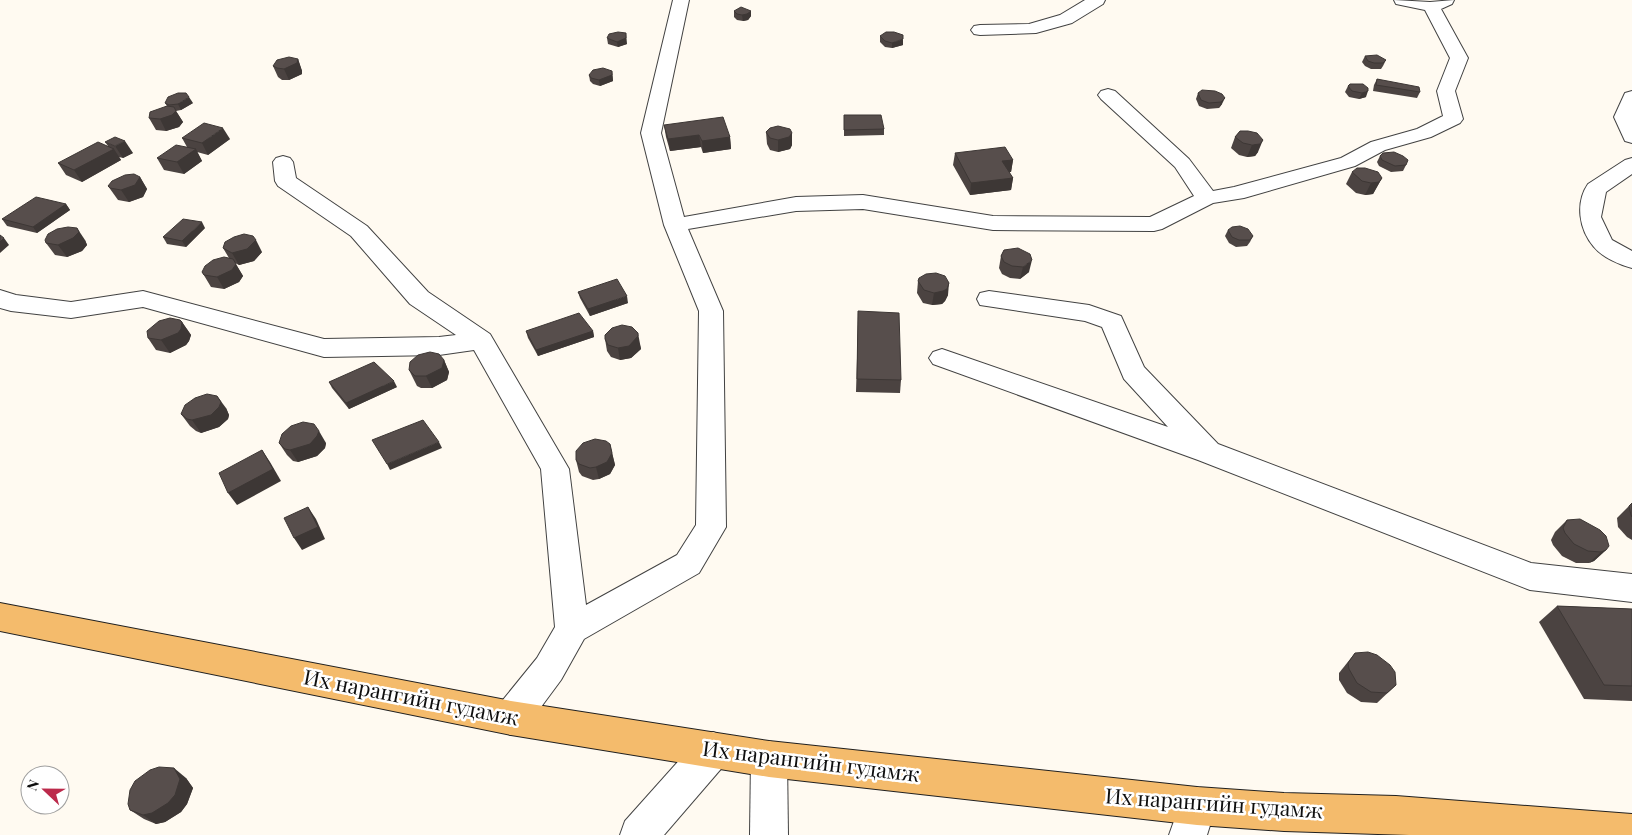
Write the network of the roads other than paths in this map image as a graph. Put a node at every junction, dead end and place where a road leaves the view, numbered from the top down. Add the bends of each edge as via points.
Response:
1 (682, 0) edge
2 (1098, 0) edge
3 (1402, 0) edge
4 (1439, 3) edge
5 (980, 30) dead end
6 (1108, 95) dead end
7 (1632, 97) edge
8 (1632, 137) edge
9 (283, 162) dead end
10 (1632, 164) edge
11 (1207, 198) junction
12 (675, 225) junction
13 (1632, 261) edge
14 (0, 298) edge
15 (989, 299) dead end
16 (482, 340) junction
17 (942, 358) dead end
18 (1208, 452) junction
19 (1632, 588) edge
20 (0, 617) edge
21 (572, 629) junction
22 (511, 718) junction
23 (713, 750) junction
24 (769, 759) junction
25 (1192, 821) edge
26 (1632, 833) edge
27 (639, 835) edge
28 (769, 835) edge

1 - 12 street via 651,133
2 - 5 street via 1066,19 1030,29
3 - 4 street
4 - 11 street via 1458,58 1446,91 1453,118 1424,133 1378,146 1348,162
6 - 11 street via 1182,163
7 - 8 street via 1624,116
9 - 16 street via 286,181 359,231 419,298
10 - 13 street via 1596,189 1590,216 1604,244
11 - 12 street via 1154,224 993,222 863,202 796,204
12 - 21 street via 711,311 711,527 688,564
14 - 16 street via 11,303 71,310 143,299 324,348 439,346
15 - 18 street via 1089,313 1112,322 1133,372
16 - 21 street via 555,469
17 - 18 street
18 - 19 street via 1530,576
20 - 22 main road, Их нарангийн гудамж
21 - 22 street via 549,669
22 - 23 main road, Их нарангийн гудамж
23 - 24 main road, Их нарангийн гудамж
23 - 27 street
24 - 25 main road, Их нарангийн гудамж
24 - 28 street
25 - 26 main road, Их нарангийн гудамж via 1284,812 1396,815

